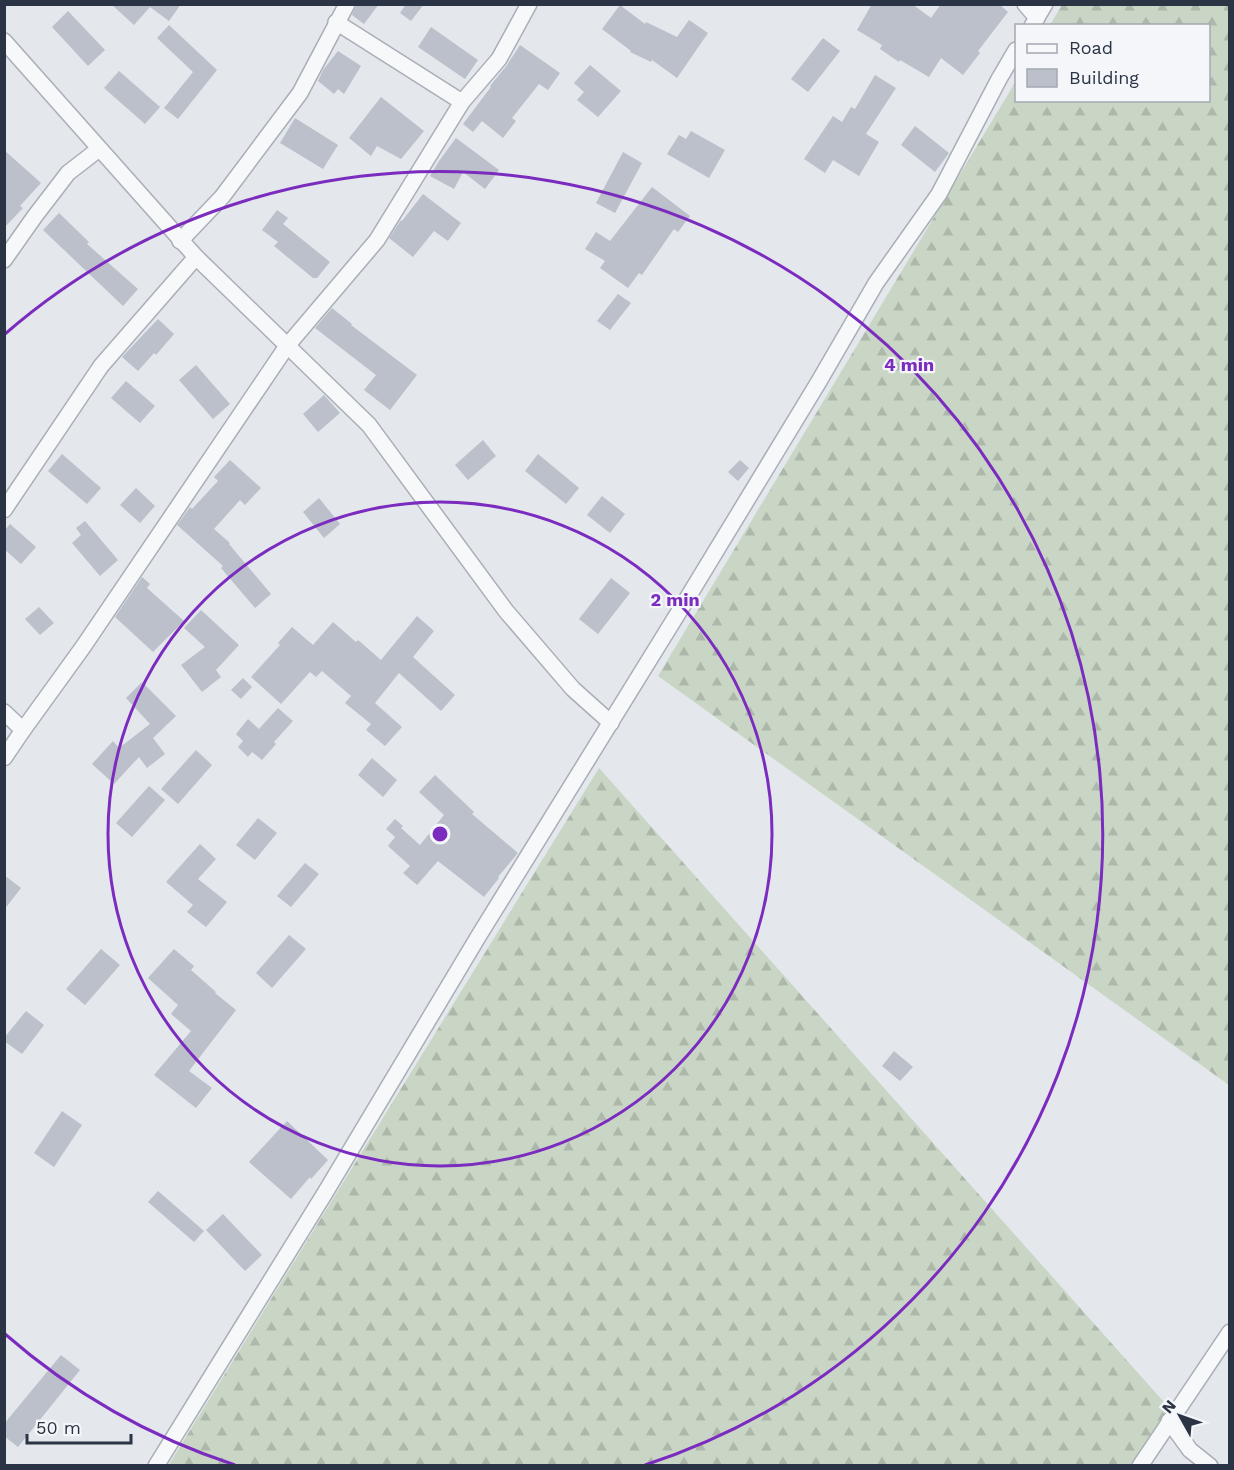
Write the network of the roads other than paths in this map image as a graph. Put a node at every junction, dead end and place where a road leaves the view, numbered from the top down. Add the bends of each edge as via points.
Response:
1 (347, 4) edge
2 (529, 4) edge
3 (1025, 4) edge
4 (1038, 16) edge
5 (336, 22) junction
6 (4, 41) edge
7 (1015, 53) edge
8 (462, 102) junction
9 (99, 149) junction
10 (180, 241) junction
11 (196, 257) junction
12 (4, 260) edge
13 (287, 346) junction
14 (4, 510) edge
15 (4, 712) edge
16 (610, 723) junction
17 (23, 730) junction
18 (4, 758) edge
19 (1230, 1332) edge
20 (1169, 1421) junction
21 (156, 1466) edge
22 (1140, 1466) edge
23 (1210, 1466) edge

1 - 5 street
2 - 8 street via 499,59
3 - 4 street
5 - 8 street
5 - 10 street via 300,93 222,196
6 - 9 street
7 - 16 street via 939,194 876,283
8 - 13 street via 377,240
9 - 10 street
9 - 12 street via 68,173
10 - 11 street
11 - 13 street
11 - 14 street via 101,366
13 - 16 street via 369,425 506,611 573,689
13 - 17 street
15 - 17 street
16 - 21 street
17 - 18 street
19 - 20 street
20 - 22 street
20 - 23 street via 1190,1450

